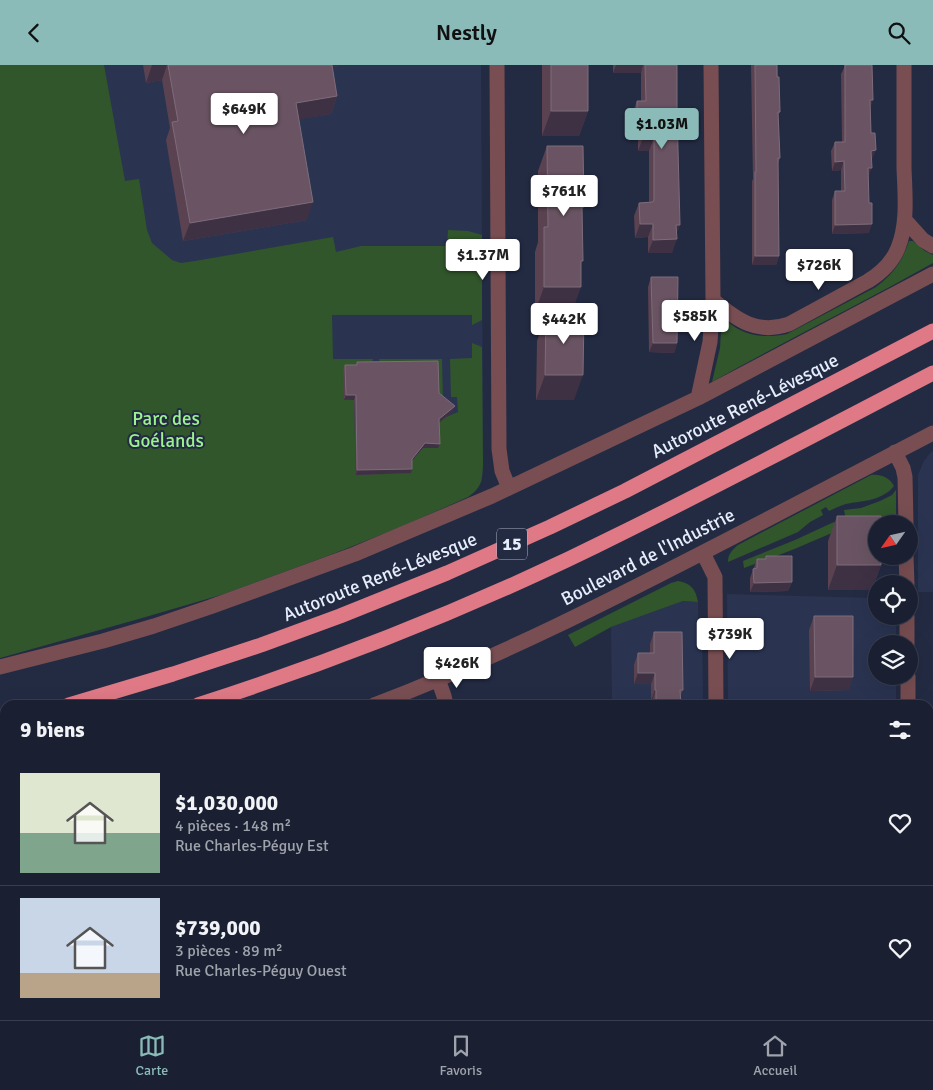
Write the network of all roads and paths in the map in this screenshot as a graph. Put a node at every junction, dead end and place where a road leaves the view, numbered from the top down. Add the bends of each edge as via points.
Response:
1 (497, 65) edge
2 (711, 65) edge
3 (904, 65) edge
4 (905, 220) junction
5 (933, 246) edge
6 (933, 274) edge
7 (713, 300) junction
8 (933, 331) edge
9 (933, 373) edge
10 (698, 398) junction
11 (933, 433) edge
12 (895, 452) junction
13 (509, 488) junction
14 (906, 515) edge
15 (703, 553) junction
16 (0, 667) edge
17 (438, 679) junction
18 (908, 685) edge
19 (87, 700) edge
20 (213, 700) edge
21 (386, 700) edge
22 (445, 700) edge
23 (716, 700) edge
24 (908, 700) edge

1 - 13 street via 500,449 502,471
2 - 7 street
3 - 4 street
4 - 5 street
4 - 7 street via 897,250 878,275 789,324 769,328 749,325
6 - 10 street
7 - 10 street via 712,329
8 - 19 highway, Autoroute René-Lévesque / 15 via 625,491 456,569 261,645
9 - 20 highway, 15 via 626,532 516,583 366,646
10 - 13 street
11 - 12 street, Boulevard de l'Industrie
12 - 14 street via 905,477
12 - 15 street, Boulevard de l'Industrie
13 - 16 street via 355,554 210,607 102,641
15 - 17 street, Boulevard de l'Industrie via 567,621
15 - 23 street via 715,577
17 - 21 street, Boulevard de l'Industrie
17 - 22 street
18 - 24 street

